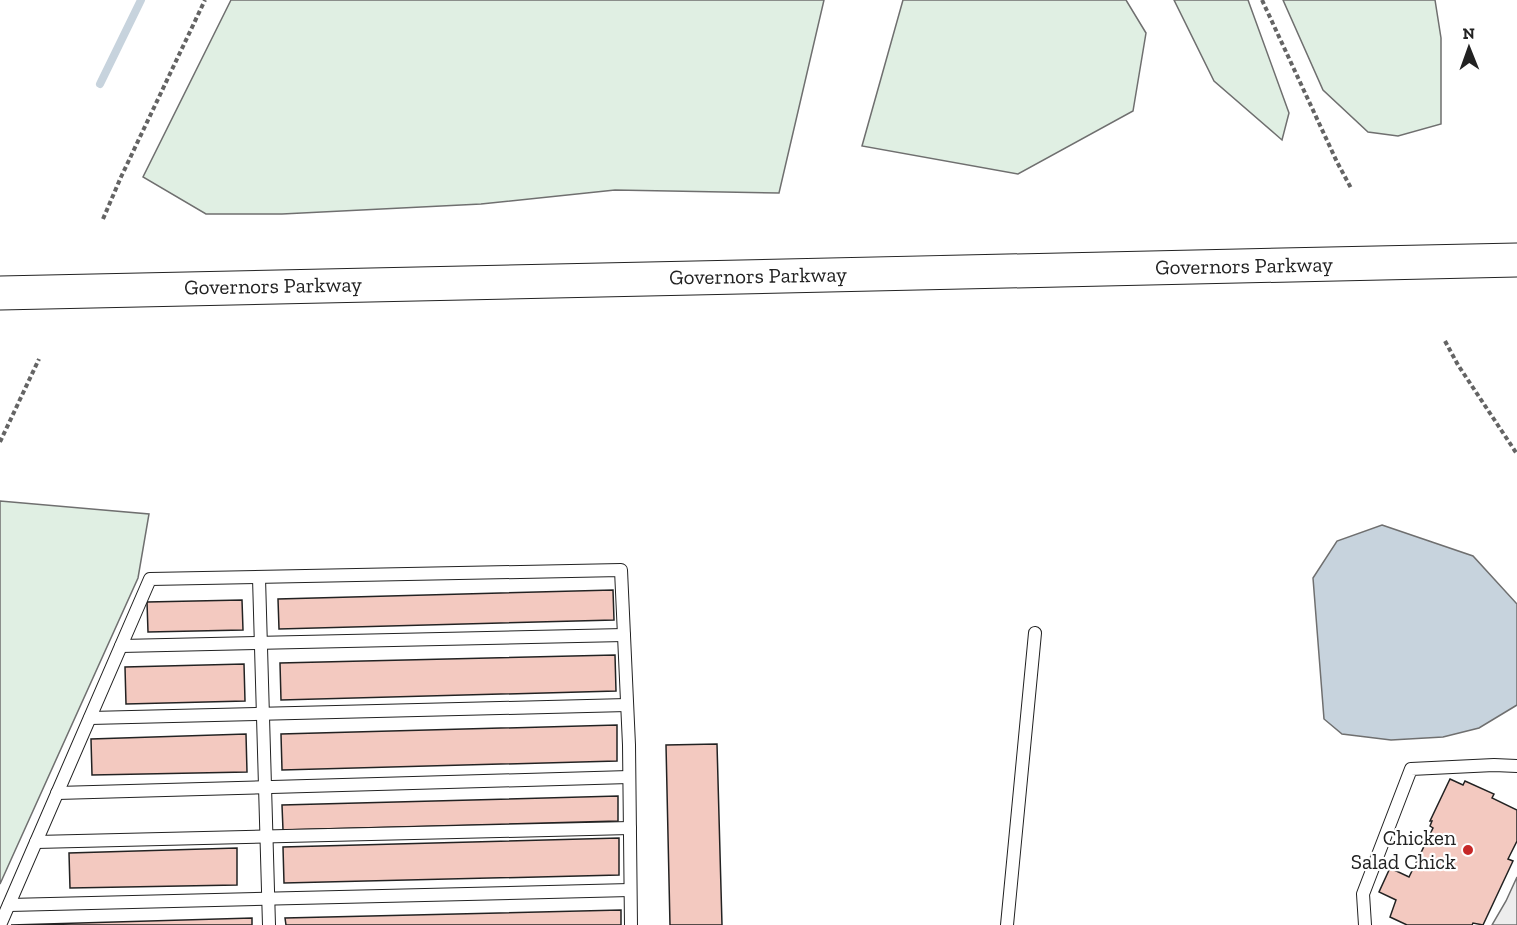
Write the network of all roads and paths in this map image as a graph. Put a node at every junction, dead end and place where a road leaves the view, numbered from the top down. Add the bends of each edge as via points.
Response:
1 (205, 0) edge
2 (1262, 0) edge
3 (1351, 188) dead end
4 (103, 219) dead end
5 (1517, 260) edge
6 (0, 292) edge
7 (1445, 340) dead end
8 (39, 359) dead end
9 (0, 442) edge
10 (1517, 454) edge
11 (259, 578) junction
12 (1035, 633) dead end
13 (624, 634) junction
14 (261, 643) junction
15 (121, 646) junction
16 (627, 705) junction
17 (262, 714) junction
18 (90, 718) junction
19 (1517, 766) edge
20 (629, 777) junction
21 (264, 787) junction
22 (57, 793) junction
23 (630, 828) junction
24 (267, 837) junction
25 (36, 842) junction
26 (630, 890) junction
27 (268, 899) junction
28 (9, 905) junction
29 (0, 925) edge
30 (269, 925) edge
31 (631, 925) edge
32 (1007, 925) edge
33 (1365, 925) edge

1 - 4 path
2 - 3 path
5 - 6 main road, Governors Parkway
7 - 10 path
8 - 9 path
11 - 13 lane via 621,570
11 - 14 lane
11 - 15 lane via 150,579
12 - 32 lane
13 - 14 lane
13 - 16 lane
14 - 15 lane
14 - 17 lane
15 - 18 lane
16 - 17 lane
16 - 20 lane
17 - 18 lane
17 - 21 lane
18 - 22 lane
19 - 33 lane via 1411,769 1364,894
20 - 21 lane
20 - 23 lane
21 - 22 lane
21 - 24 lane
22 - 25 lane
23 - 24 lane
23 - 26 lane
24 - 25 lane
24 - 27 lane
25 - 28 lane
26 - 27 lane
26 - 31 lane
27 - 28 lane
27 - 30 lane
28 - 29 lane

